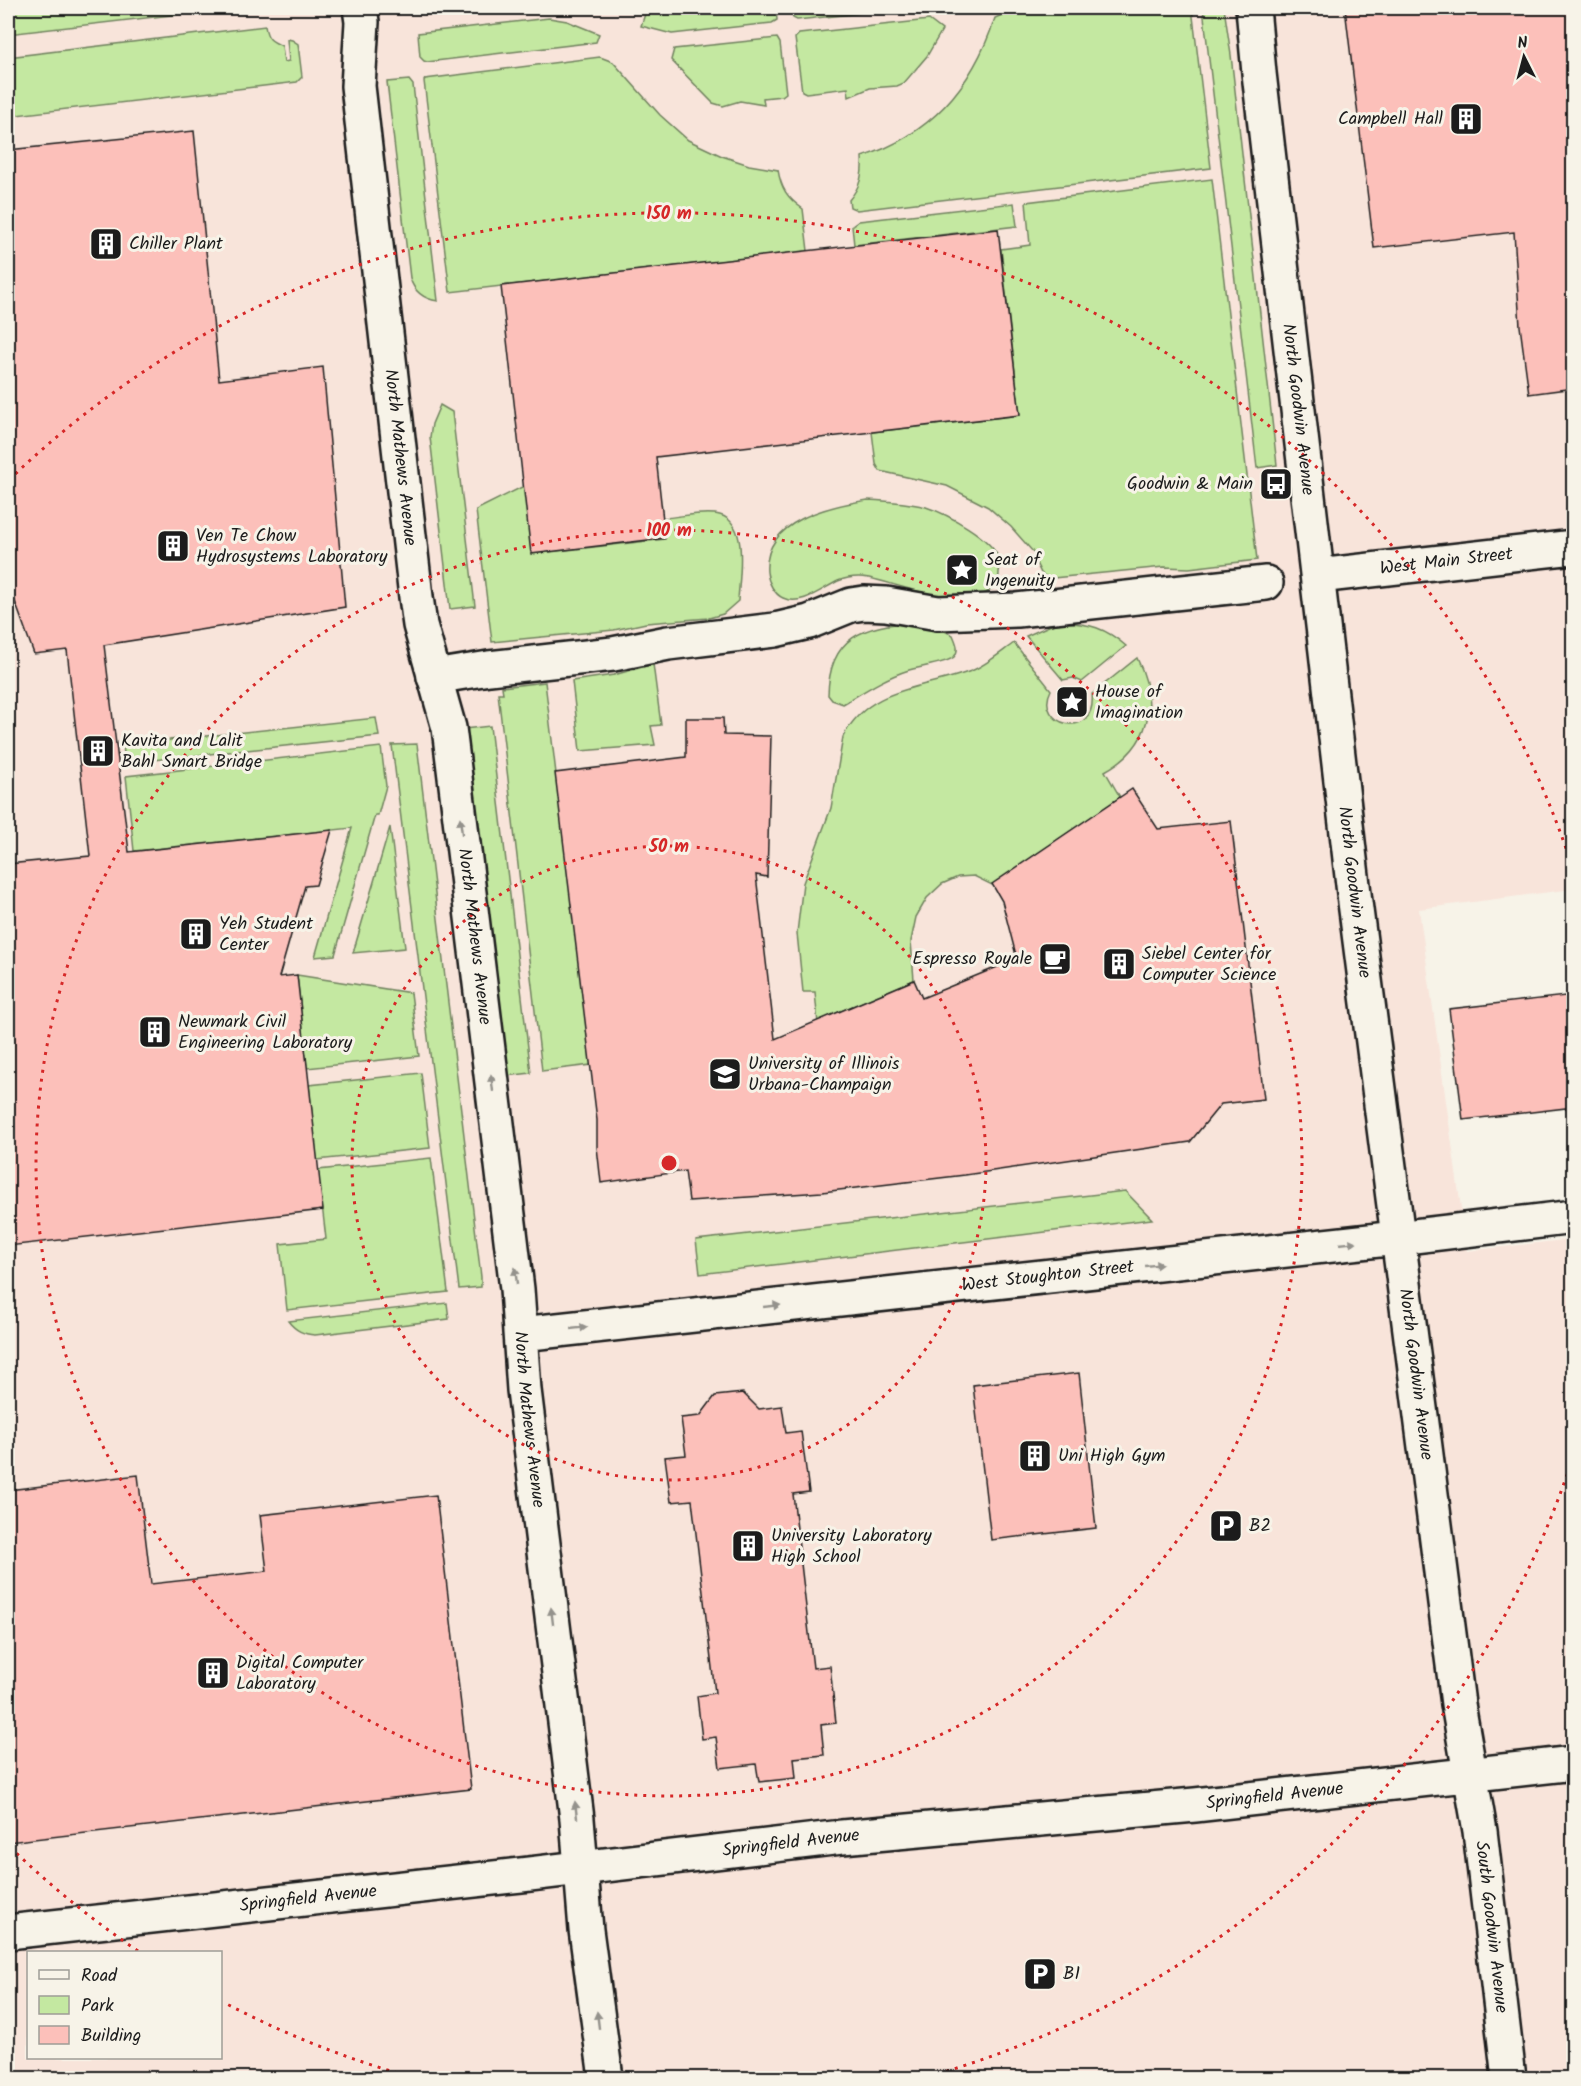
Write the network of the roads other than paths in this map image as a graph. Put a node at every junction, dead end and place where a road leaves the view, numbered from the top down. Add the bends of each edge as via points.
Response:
1 (360, 8) edge
2 (1254, 8) edge
3 (1574, 547) edge
4 (1318, 576) junction
5 (1266, 583) dead end
6 (434, 677) junction
7 (1574, 1217) edge
8 (1397, 1238) junction
9 (520, 1334) junction
10 (1574, 1763) edge
11 (1470, 1774) junction
12 (582, 1868) junction
13 (8, 1932) edge
14 (606, 2079) edge
15 (1509, 2079) edge

1 - 6 street, North Mathews Avenue via 358,86 420,625
2 - 4 street, North Goodwin Avenue
3 - 4 street, West Main Street
4 - 8 street, North Goodwin Avenue
5 - 6 street via 1017,610 938,613 864,603 775,630
9 -> 6 street, North Mathews Avenue via 518,1290 449,728
7 - 8 street, West Stoughton Street
9 -> 8 street, West Stoughton Street
8 - 11 street, North Goodwin Avenue
12 -> 9 street, North Mathews Avenue
10 - 11 street, Springfield Avenue
11 - 12 street, Springfield Avenue via 1195,1805 842,1837
11 - 15 street, South Goodwin Avenue
12 - 13 street, Springfield Avenue
14 -> 12 street, North Mathews Avenue via 586,1930

